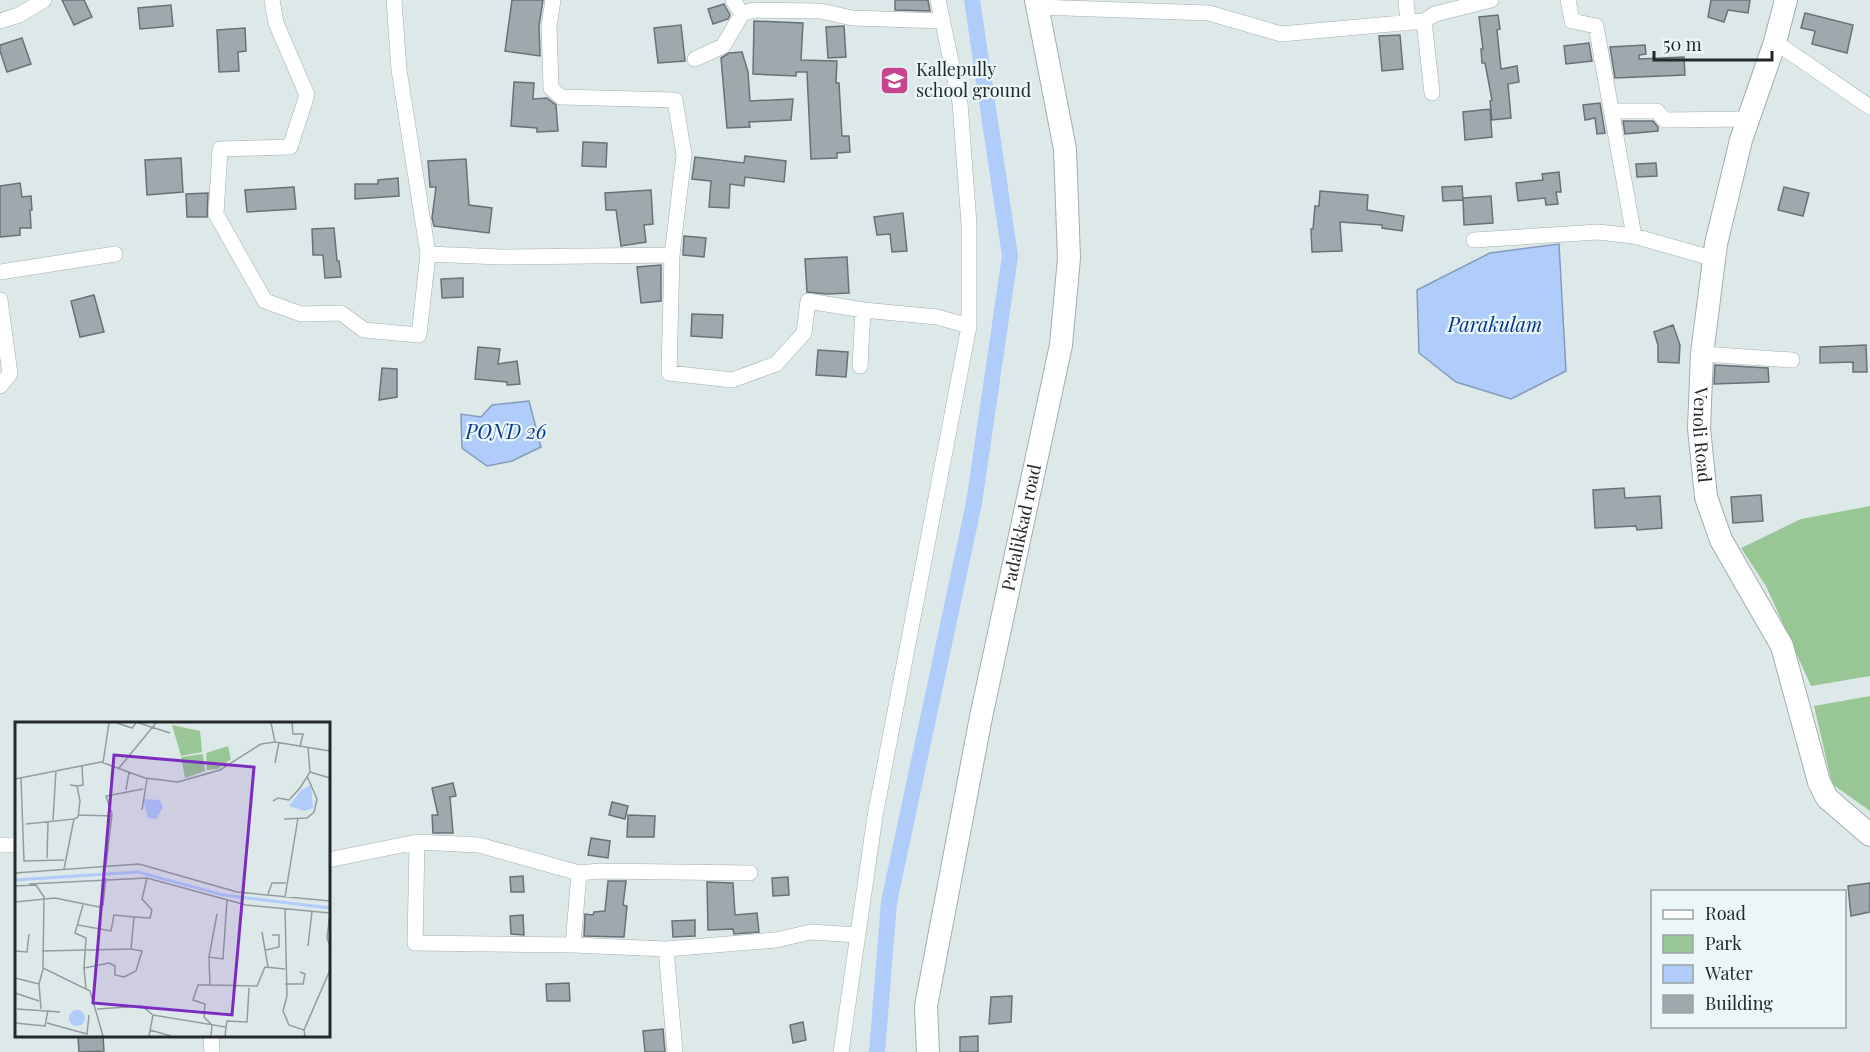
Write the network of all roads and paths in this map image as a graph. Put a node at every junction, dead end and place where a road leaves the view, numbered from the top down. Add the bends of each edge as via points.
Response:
1 (44, 0) edge
2 (272, 0) edge
3 (394, 0) edge
4 (553, 0) edge
5 (733, 0) edge
6 (938, 0) edge
7 (1406, 0) edge
8 (1491, 0) edge
9 (1568, 0) edge
10 (1786, 0) edge
11 (1037, 4) edge
12 (742, 14) junction
13 (0, 21) edge
14 (943, 21) junction
15 (1424, 21) junction
16 (1408, 22) junction
17 (1775, 42) junction
18 (695, 59) dead end
19 (1432, 93) dead end
20 (1870, 107) edge
21 (1612, 111) junction
22 (1749, 119) junction
23 (1634, 236) junction
24 (1474, 240) dead end
25 (116, 254) dead end
26 (428, 254) junction
27 (672, 255) junction
28 (1714, 259) junction
29 (0, 272) edge
30 (0, 300) edge
31 (863, 310) junction
32 (969, 326) junction
33 (1702, 354) junction
34 (1792, 360) dead end
35 (860, 366) dead end
36 (0, 386) edge
37 (1870, 835) edge
38 (417, 842) junction
39 (330, 860) edge
40 (579, 873) junction
41 (750, 873) dead end
42 (858, 935) junction
43 (573, 945) junction
44 (666, 949) junction
45 (675, 1052) edge
46 (841, 1052) edge
47 (928, 1052) edge

1 - 13 street via 20,15
2 - 26 street via 276,23 307,95 290,147 219,149 216,214 265,300 302,314 341,313 364,330 419,335
3 - 26 street via 399,70
4 - 27 street via 549,26 551,88 561,97 675,100 684,155
5 - 12 street
6 - 14 street
7 - 16 street
8 - 15 street via 1435,14
9 - 21 street via 1572,21 1596,26
10 - 17 street, Venoli Road
11 - 16 street via 1209,14 1281,34
11 - 47 street, Padalikkad road via 1065,149 1069,258 1061,345 983,705 926,1006
12 - 14 street via 753,10 821,11 852,18
12 - 18 street via 723,46
14 - 32 street via 960,103 969,224
15 - 16 street
15 - 19 street
17 - 20 street
17 - 22 street, Venoli Road
21 - 22 street via 1657,111 1665,120
21 - 23 street
22 - 28 street, Venoli Road
23 - 24 street via 1598,232
23 - 28 street
25 - 29 street
26 - 27 street
27 - 31 street via 669,373 732,380 776,364 804,333 808,301
28 - 33 street, Venoli Road
30 - 36 street via 9,374
31 - 32 street via 937,317
31 - 35 street
32 - 42 street via 875,816
33 - 34 street
33 - 37 street, Venoli Road via 1699,428 1706,497 1721,540 1782,646 1819,782 1827,798
38 - 39 street
38 - 40 street via 478,845
38 - 43 street via 415,943
40 - 41 street
40 - 43 street
42 - 44 street via 811,932 776,940
42 - 46 street
43 - 44 street
44 - 45 street

